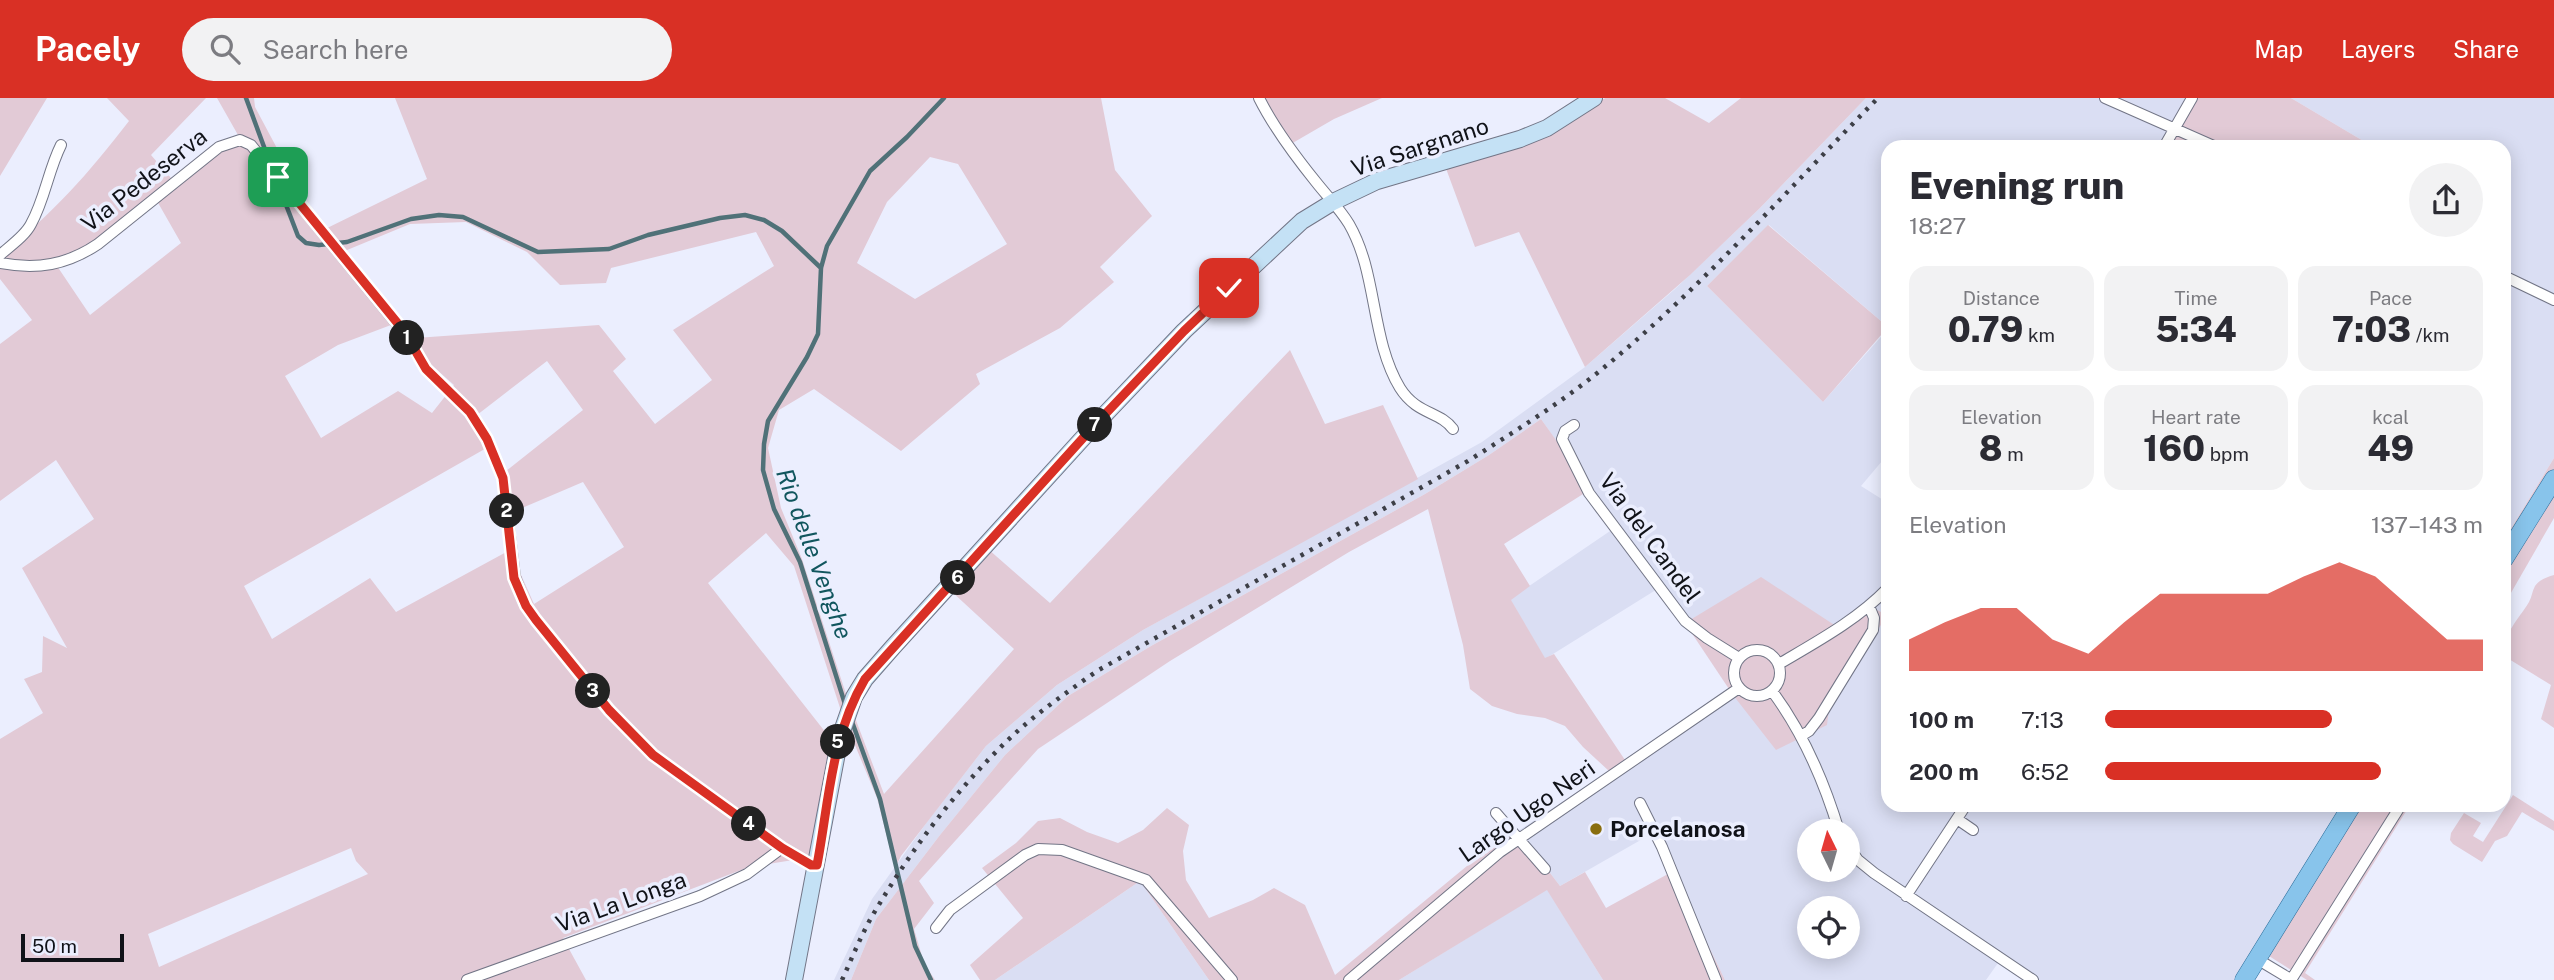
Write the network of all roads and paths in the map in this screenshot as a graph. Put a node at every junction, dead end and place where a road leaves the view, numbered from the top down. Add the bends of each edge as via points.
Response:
1 (1259, 98) edge
2 (1594, 98) edge
3 (2105, 98) edge
4 (2192, 98) edge
5 (2175, 129) junction
6 (2168, 140) edge
7 (2200, 140) edge
8 (61, 145) dead end
9 (1333, 202) junction
10 (0, 256) edge
11 (0, 263) edge
12 (2511, 279) edge
13 (2554, 300) edge
14 (1574, 425) dead end
15 (1453, 429) dead end
16 (2554, 479) edge
17 (2511, 548) edge
18 (1881, 595) edge
19 (1869, 606) junction
20 (1739, 658) junction
21 (1779, 664) junction
22 (1739, 688) junction
23 (1772, 691) junction
24 (1801, 736) junction
25 (1640, 803) dead end
26 (1962, 812) edge
27 (2348, 812) edge
28 (2397, 812) edge
29 (1496, 813) dead end
30 (1835, 819) edge
31 (1957, 819) junction
32 (1973, 830) dead end
33 (1519, 839) junction
34 (782, 848) junction
35 (1860, 860) edge
36 (817, 865) junction
37 (1545, 869) dead end
38 (1906, 896) junction
39 (936, 928) dead end
40 (2257, 959) junction
41 (1713, 979) edge
42 (467, 980) edge
43 (794, 980) edge
44 (1232, 980) edge
45 (1349, 980) edge
46 (2034, 980) edge
47 (2244, 980) edge
48 (2291, 980) edge

1 - 9 street via 1298,160
2 - 9 street, Via Sargnano via 1520,139 1377,181
3 - 5 street
4 - 5 street
5 - 6 street
5 - 7 street
8 - 10 street via 30,226
9 - 15 street via 1358,244 1389,368 1415,407
9 - 36 street, Via Sargnano via 1274,244 1184,331 865,679 847,713 835,758
11 - 34 street, Via Pedeserva via 38,267 79,255 225,143 245,142 262,156 404,331 426,369 470,412 491,446 503,478 514,578 536,620 609,710 653,755
12 - 13 street
14 - 20 street, Via del Candel via 1562,439 1589,493 1685,621
16 - 17 main road
18 - 19 street
19 - 21 street
19 - 24 street via 1873,630 1819,718
20 - 21 street via 1751,650 1764,650
20 - 22 street via 1734,676
21 - 23 street via 1780,678
22 - 23 street via 1751,696
22 - 33 street, Largo Ugo Neri
23 - 24 street
24 - 30 street
25 - 41 street
26 - 31 street
27 - 40 main road
28 - 48 street
29 - 33 street
31 - 32 street
31 - 38 street
33 - 37 street
33 - 45 street, Largo Ugo Neri
34 - 36 street, Via Pedeserva
34 - 42 street, Via La Longa via 747,874 699,896
35 - 38 street
36 - 43 street, Via Sargnano
38 - 46 street
39 - 44 street via 950,909 1025,855 1038,849 1062,850 1146,880
40 - 47 main road
40 - 48 street

